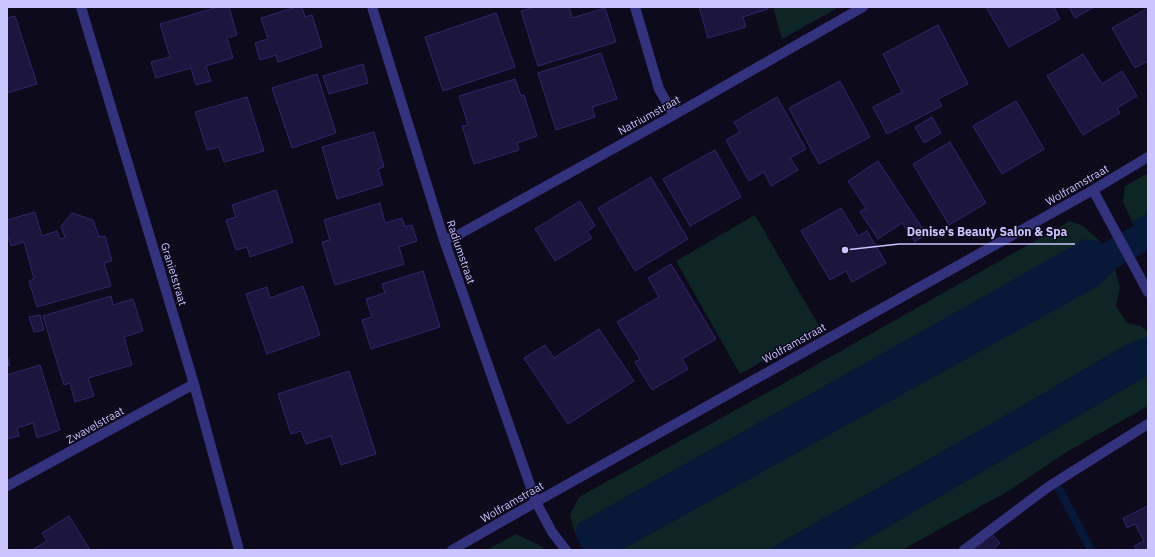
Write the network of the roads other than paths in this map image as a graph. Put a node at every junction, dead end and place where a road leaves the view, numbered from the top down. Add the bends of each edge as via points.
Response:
1 (81, 7) edge
2 (372, 7) edge
3 (635, 7) edge
4 (863, 7) edge
5 (674, 115) junction
6 (1148, 157) edge
7 (1093, 190) junction
8 (444, 240) junction
9 (1148, 292) edge
10 (194, 384) junction
11 (1148, 424) edge
12 (7, 486) edge
13 (536, 502) junction
14 (239, 550) edge
15 (452, 550) edge
16 (566, 550) edge
17 (964, 550) edge

1 - 10 street, Granietstraat
2 - 8 street, Radiumstraat
3 - 5 street via 659,89
4 - 5 street, Natriumstraat
5 - 8 street, Natriumstraat via 458,235
6 - 7 street, Wolframstraat
7 - 9 street
7 - 13 street, Wolframstraat
8 - 13 street, Radiumstraat
10 - 12 street, Zwavelstraat
10 - 14 street, Granietstraat
11 - 17 street via 1048,487
13 - 15 street, Wolframstraat
13 - 16 street, Radiumstraat via 552,532

